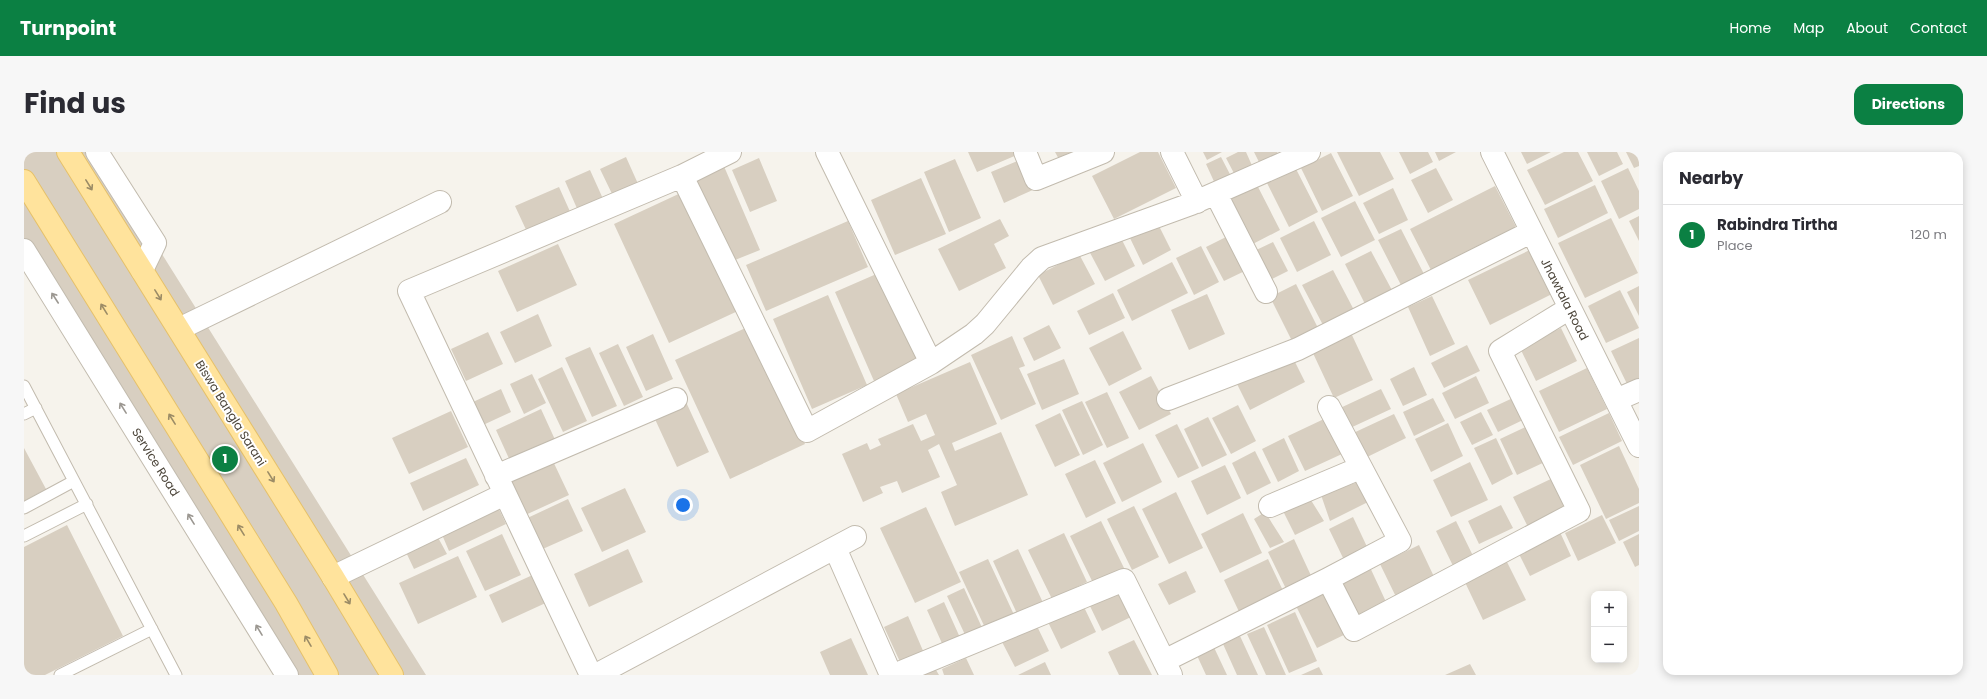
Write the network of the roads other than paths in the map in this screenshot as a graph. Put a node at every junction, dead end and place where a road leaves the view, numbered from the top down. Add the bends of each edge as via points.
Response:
1 (68, 152) edge
2 (97, 152) edge
3 (730, 152) edge
4 (827, 152) edge
5 (1025, 152) edge
6 (1102, 152) edge
7 (1172, 152) edge
8 (1309, 152) edge
9 (1492, 152) edge
10 (682, 176) junction
11 (24, 181) edge
12 (1207, 198) junction
13 (440, 202) dead end
14 (1532, 232) junction
15 (24, 250) edge
16 (142, 270) junction
17 (1266, 292) dead end
18 (1570, 308) junction
19 (179, 329) junction
20 (931, 363) junction
21 (1639, 390) edge
22 (25, 391) edge
23 (676, 399) dead end
24 (1168, 399) dead end
25 (1616, 400) junction
26 (1329, 407) dead end
27 (36, 408) junction
28 (24, 414) edge
29 (1639, 446) edge
30 (1360, 468) junction
31 (74, 481) junction
32 (501, 485) junction
33 (87, 504) junction
34 (1270, 506) dead end
35 (24, 508) edge
36 (24, 536) edge
37 (855, 537) dead end
38 (835, 548) junction
39 (333, 577) junction
40 (1328, 579) junction
41 (152, 629) junction
42 (1167, 668) edge
43 (60, 675) edge
44 (176, 675) edge
45 (287, 675) edge
46 (327, 675) edge
47 (392, 675) edge
48 (591, 675) edge
49 (596, 675) edge
50 (892, 675) edge

1 -> 16 main road, Biswa Bangla Sarani
2 - 16 street via 155,243
3 - 10 street
4 - 20 street
5 - 6 street via 1036,179
7 - 12 street
8 - 12 street
9 - 14 street, Jhawtala Road
10 - 20 street via 807,432
10 - 32 street via 409,291
46 -> 11 main road via 286,603
12 - 17 street
12 - 20 street via 1042,258 1030,268 985,324
13 - 19 street
14 - 18 street, Jhawtala Road
14 - 24 street via 1298,349
45 -> 15 street, Service Road
16 -> 19 main road, Biswa Bangla Sarani
18 - 25 street, Jhawtala Road
18 - 40 street via 1500,352 1580,511 1354,630
19 -> 39 main road, Biswa Bangla Sarani
21 - 25 street
22 - 27 lane
23 - 32 street
25 - 29 street, Jhawtala Road
26 - 30 street
27 - 28 lane
27 - 31 lane
30 - 34 street
30 - 40 street via 1400,541
31 - 33 lane
31 - 35 lane
32 - 39 street
32 - 48 street
33 - 36 lane
33 - 41 lane
37 - 38 street
38 - 49 street
38 - 50 street
39 -> 47 main road, Biswa Bangla Sarani
40 - 42 street
41 - 43 lane
41 - 44 lane
42 - 50 street via 1124,580

